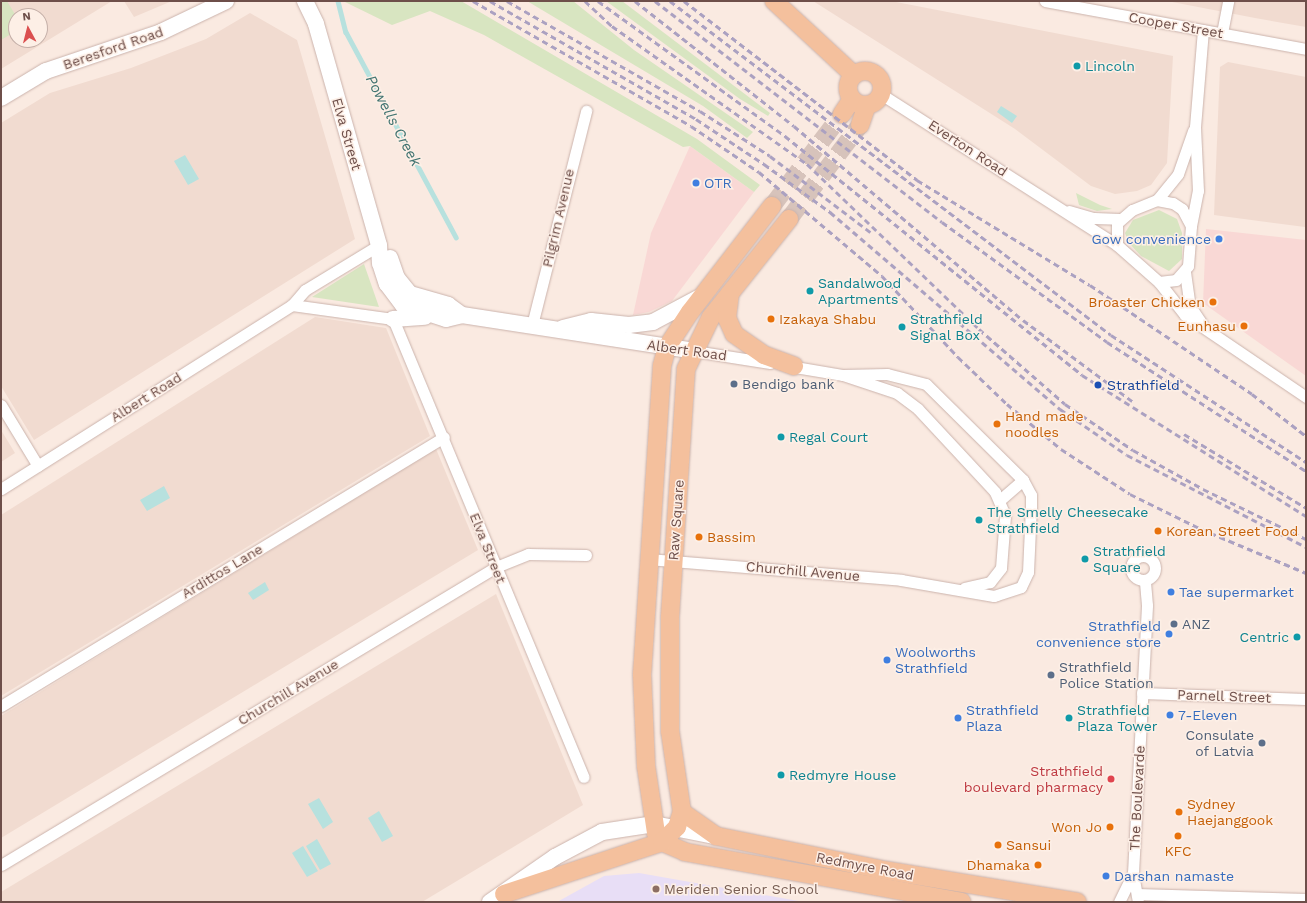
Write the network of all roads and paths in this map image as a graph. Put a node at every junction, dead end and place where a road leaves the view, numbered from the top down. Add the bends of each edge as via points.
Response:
1 (226, 1) edge
2 (305, 1) edge
3 (774, 1) edge
4 (1045, 1) edge
5 (1228, 1) edge
6 (1203, 30) junction
7 (1222, 34) junction
8 (1306, 49) edge
9 (854, 75) junction
10 (882, 94) junction
11 (1, 98) edge
12 (854, 106) junction
13 (586, 111) dead end
14 (860, 125) dead end
15 (1195, 127) junction
16 (1157, 200) junction
17 (1052, 203) junction
18 (772, 206) tunnel mouth
19 (789, 219) tunnel mouth
20 (1119, 219) junction
21 (1191, 226) junction
22 (379, 245) junction
23 (1117, 245) junction
24 (1185, 272) junction
25 (1159, 282) junction
26 (731, 291) junction
27 (702, 295) junction
28 (292, 305) junction
29 (462, 315) junction
30 (431, 316) junction
31 (393, 319) junction
32 (532, 325) junction
33 (1204, 327) junction
34 (559, 330) junction
35 (667, 347) junction
36 (694, 351) junction
37 (794, 366) junction
38 (843, 375) junction
39 (1306, 397) edge
40 (1, 405) edge
41 (444, 437) junction
42 (38, 466) junction
43 (1023, 480) junction
44 (1, 489) edge
45 (1001, 499) junction
46 (586, 556) dead end
47 (648, 559) junction
48 (674, 560) junction
49 (496, 568) junction
50 (1145, 580) dead end
51 (959, 588) junction
52 (1142, 693) junction
53 (1306, 699) edge
54 (1, 706) edge
55 (584, 776) dead end
56 (680, 820) junction
57 (654, 824) junction
58 (662, 842) junction
59 (637, 852) junction
60 (684, 852) junction
61 (1, 865) edge
62 (1133, 873) junction
63 (497, 898) edge
64 (1138, 898) edge
65 (1306, 899) edge
66 (962, 902) edge
67 (1077, 902) edge
68 (1119, 902) edge

1 - 11 main road, Beresford Road via 161,32 53,68
2 - 22 main road, Elva Street via 316,24
3 - 9 main road
4 - 6 street, Cooper Street
5 - 7 street
6 - 7 street, Cooper Street
6 - 15 street
7 - 8 street, Cooper Street
9 - 10 main road via 864,71 875,74 882,83
9 - 12 main road via 848,89
10 - 12 main road
10 - 17 street, Everton Road
12 - 14 main road
13 - 32 street, Pilgrim Avenue
15 - 16 street via 1178,174
15 - 21 street via 1198,184
16 - 20 street
16 - 21 street via 1177,205 1186,214
17 - 20 street via 1082,216
17 - 23 street
18 - 27 main road, Raw Square
19 - 26 main road, Raw Square
20 - 23 street via 1115,234
21 - 24 street
22 - 28 street, Albert Road via 305,290
22 - 29 main road, Elva Street via 389,256 403,288 418,298 448,305
22 - 30 main road, Elva Street via 380,263 394,296 414,312
23 - 25 street
24 - 25 street via 1176,280
24 - 33 street via 1190,306
25 - 33 street via 1185,315
26 - 36 main road, Raw Square via 708,322
26 - 37 main road via 727,318 734,334 764,355
27 - 34 main road via 653,322 629,325 591,321
27 - 35 main road, Raw Square
28 - 31 street
28 - 42 street, Albert Road
29 - 30 main road, Elva Street via 446,319
29 - 32 main road, Elva Street
30 - 31 main road
31 - 41 street, Elva Street
32 - 34 main road, Albert Road
33 - 39 street
34 - 35 main road, Albert Road
35 - 36 main road, Albert Road
35 - 47 main road, Raw Square via 661,373
36 - 37 street, Albert Road
36 - 48 main road, Raw Square via 685,377
37 - 38 street, Albert Road
38 - 43 street, Albert Road via 887,374 926,384
38 - 45 street, Albert Road via 885,387 908,400
40 - 42 street
41 - 49 street, Elva Street
41 - 54 street, Ardittos Lane
42 - 44 street, Albert Road
43 - 45 street
43 - 51 street via 1031,500 1026,580 1014,592 1005,595 983,595
45 - 51 street via 1005,516 1001,568 990,582
46 - 49 street, Churchill Avenue via 528,554
47 - 48 street, Churchill Avenue
47 - 57 main road, Raw Square via 642,674
48 - 51 street, Churchill Avenue
48 - 56 main road, Raw Square via 670,731
49 - 55 street, Elva Street
49 - 61 street, Churchill Avenue
50 - 52 street, The Boulevarde via 1147,605
52 - 53 street, Parnell Street
52 - 62 street, The Boulevarde
56 - 57 main road
56 - 58 main road
56 - 67 main road, Redmyre Road via 716,836 878,869
57 - 58 main road
57 - 63 main road via 602,832 577,844
58 - 59 main road
58 - 60 main road, Redmyre Road
59 - 60 main road
59 - 63 main road via 587,865
60 - 66 main road, Redmyre Road
62 - 64 street, The Boulevarde
62 - 68 street, The Boulevarde
64 - 65 street

